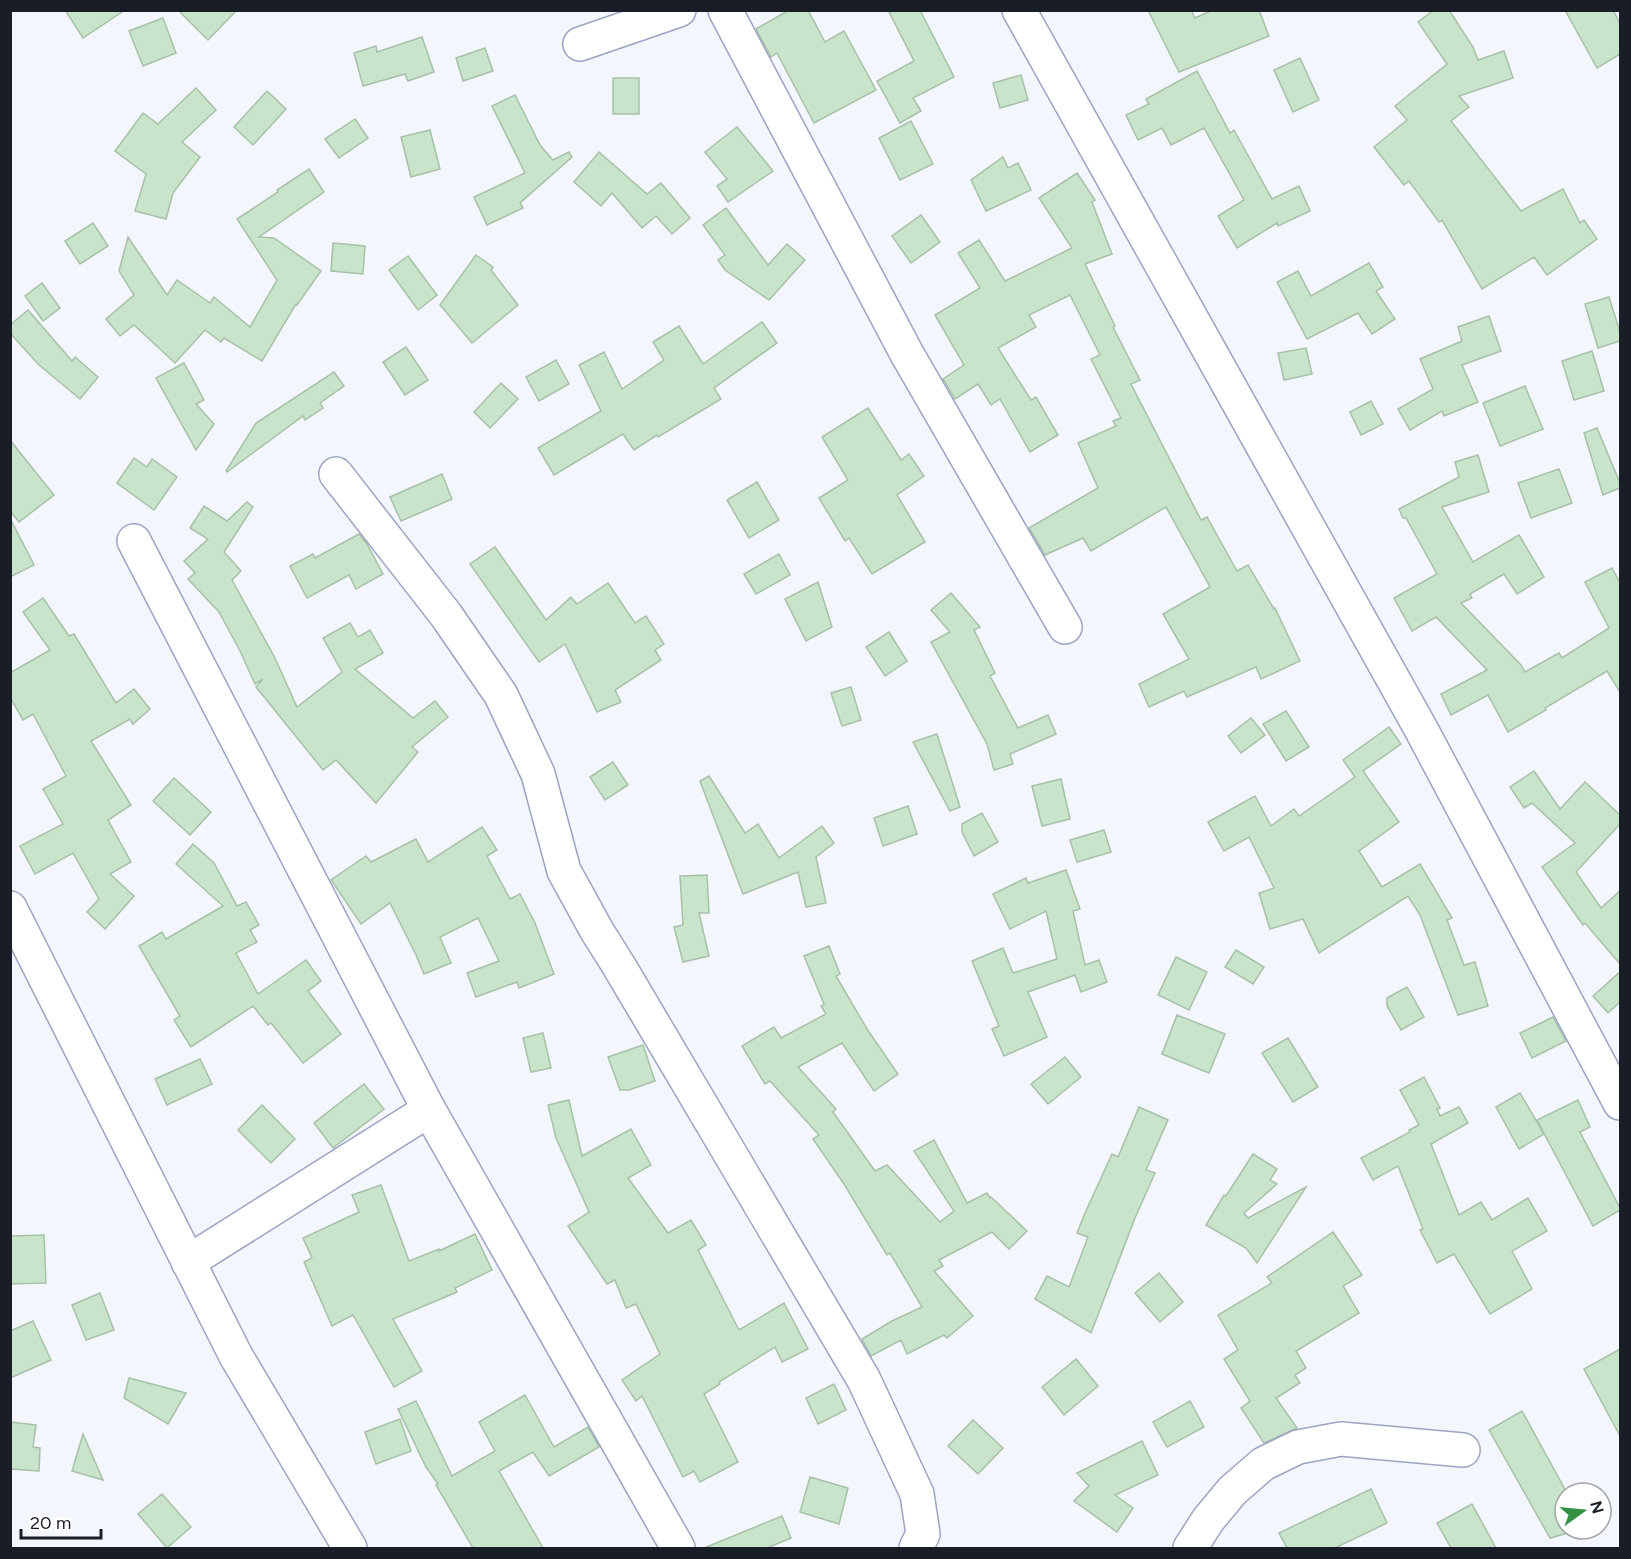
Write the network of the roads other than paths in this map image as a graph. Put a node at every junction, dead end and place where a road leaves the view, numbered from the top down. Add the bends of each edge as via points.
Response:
1 (679, 10) edge
2 (725, 10) edge
3 (1019, 10) edge
4 (580, 44) dead end
5 (336, 474) dead end
6 (134, 541) dead end
7 (1065, 627) dead end
8 (10, 908) edge
9 (1620, 1103) edge
10 (429, 1110) junction
11 (188, 1262) junction
12 (1463, 1450) dead end
13 (350, 1548) edge
14 (678, 1548) edge
15 (916, 1548) edge
16 (1190, 1548) edge

1 - 4 street
2 - 7 street via 907,354
3 - 9 street via 1421,729
5 - 15 street via 446,615 501,695 538,774 564,871 864,1380 917,1494 923,1534
6 - 10 street
8 - 11 street
10 - 11 street
10 - 14 street
11 - 13 street via 236,1356
12 - 16 street via 1341,1439 1298,1446 1263,1464 1232,1491

